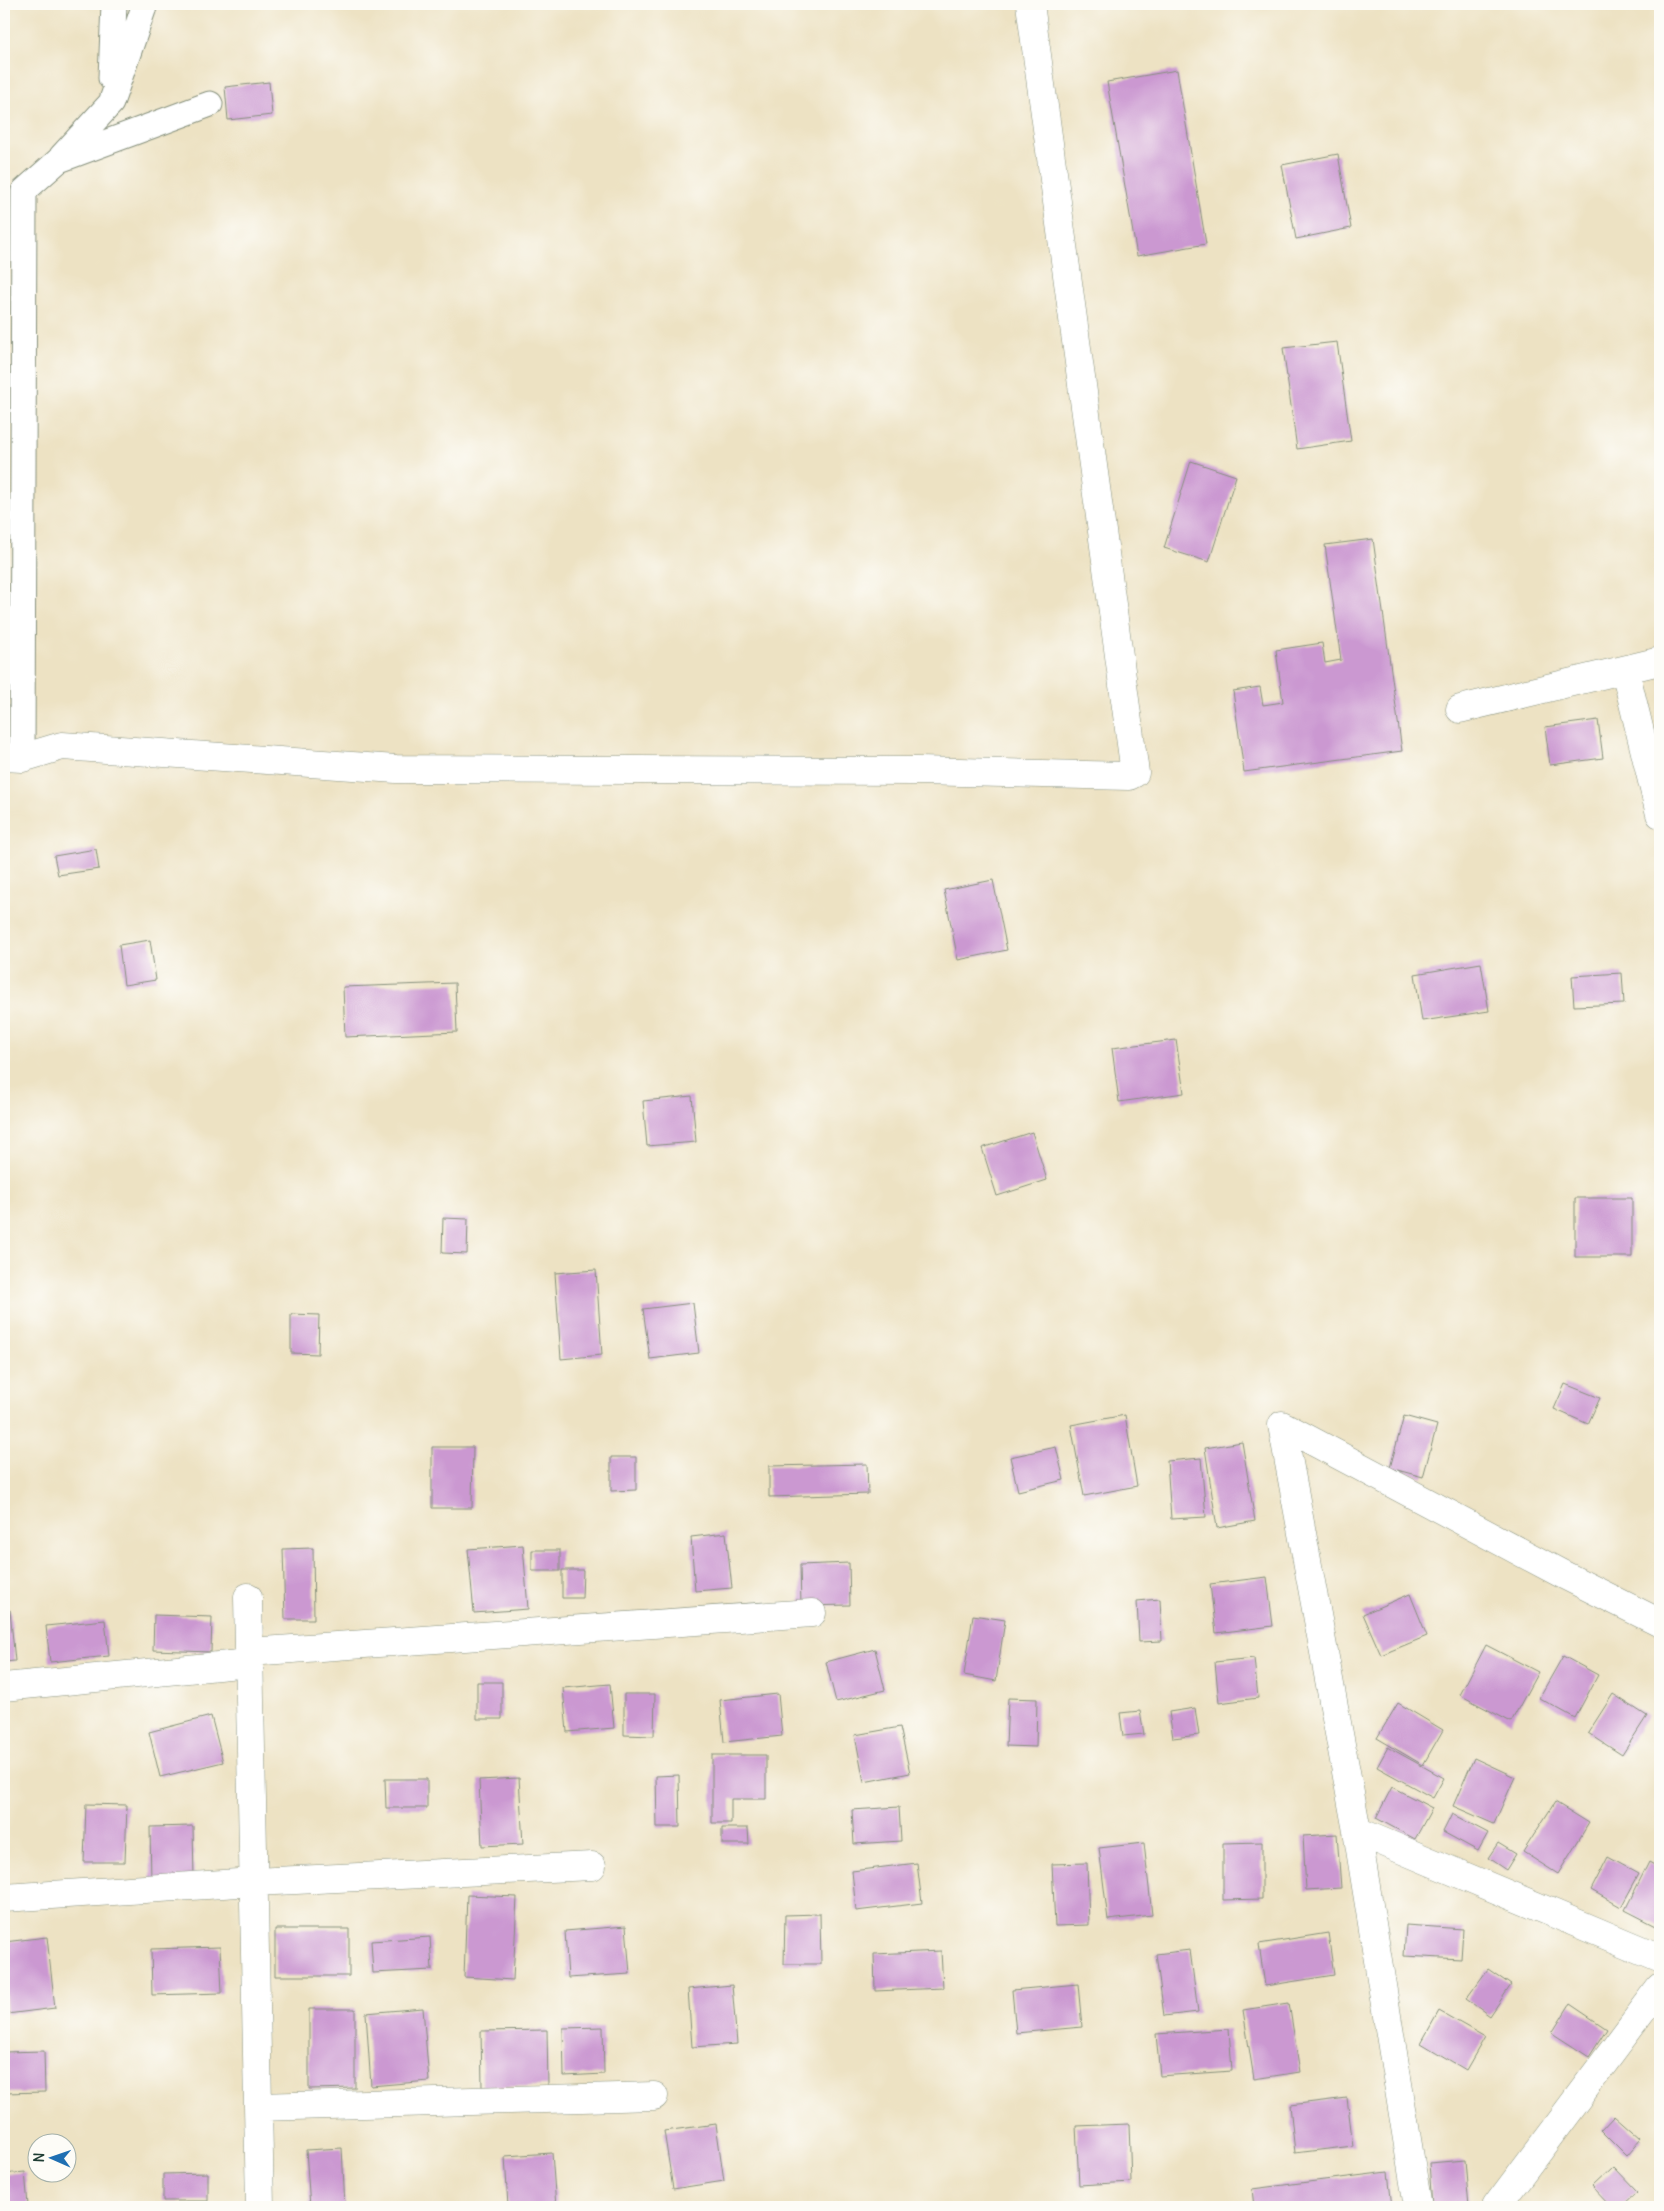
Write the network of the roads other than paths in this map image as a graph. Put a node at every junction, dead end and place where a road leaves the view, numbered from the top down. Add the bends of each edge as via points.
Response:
1 (114, 4) edge
2 (145, 4) edge
3 (1030, 4) edge
4 (111, 103) junction
5 (210, 104) dead end
6 (59, 160) junction
7 (1660, 661) edge
8 (1625, 670) junction
9 (1460, 709) dead end
10 (13, 758) edge
11 (1660, 814) edge
12 (248, 1597) dead end
13 (812, 1613) dead end
14 (1660, 1623) edge
15 (249, 1657) junction
16 (4, 1687) edge
17 (1357, 1831) junction
18 (592, 1866) dead end
19 (254, 1882) junction
20 (4, 1898) edge
21 (1660, 1958) edge
22 (1660, 1988) edge
23 (654, 2096) dead end
24 (258, 2107) junction
25 (260, 2207) edge
26 (1418, 2207) edge
27 (1496, 2207) edge

1 - 4 lane
2 - 4 lane
3 - 10 street via 1135,772 1129,776 908,771 396,769 62,746
4 - 6 lane
5 - 6 lane
6 - 10 lane via 24,191
7 - 8 street
8 - 9 street
8 - 11 street
12 - 15 street
13 - 15 street
14 - 17 street via 1282,1425
15 - 16 street
15 - 19 street
17 - 21 street
17 - 26 street
18 - 19 street
19 - 20 street
19 - 24 street
22 - 27 street
23 - 24 street
24 - 25 street

